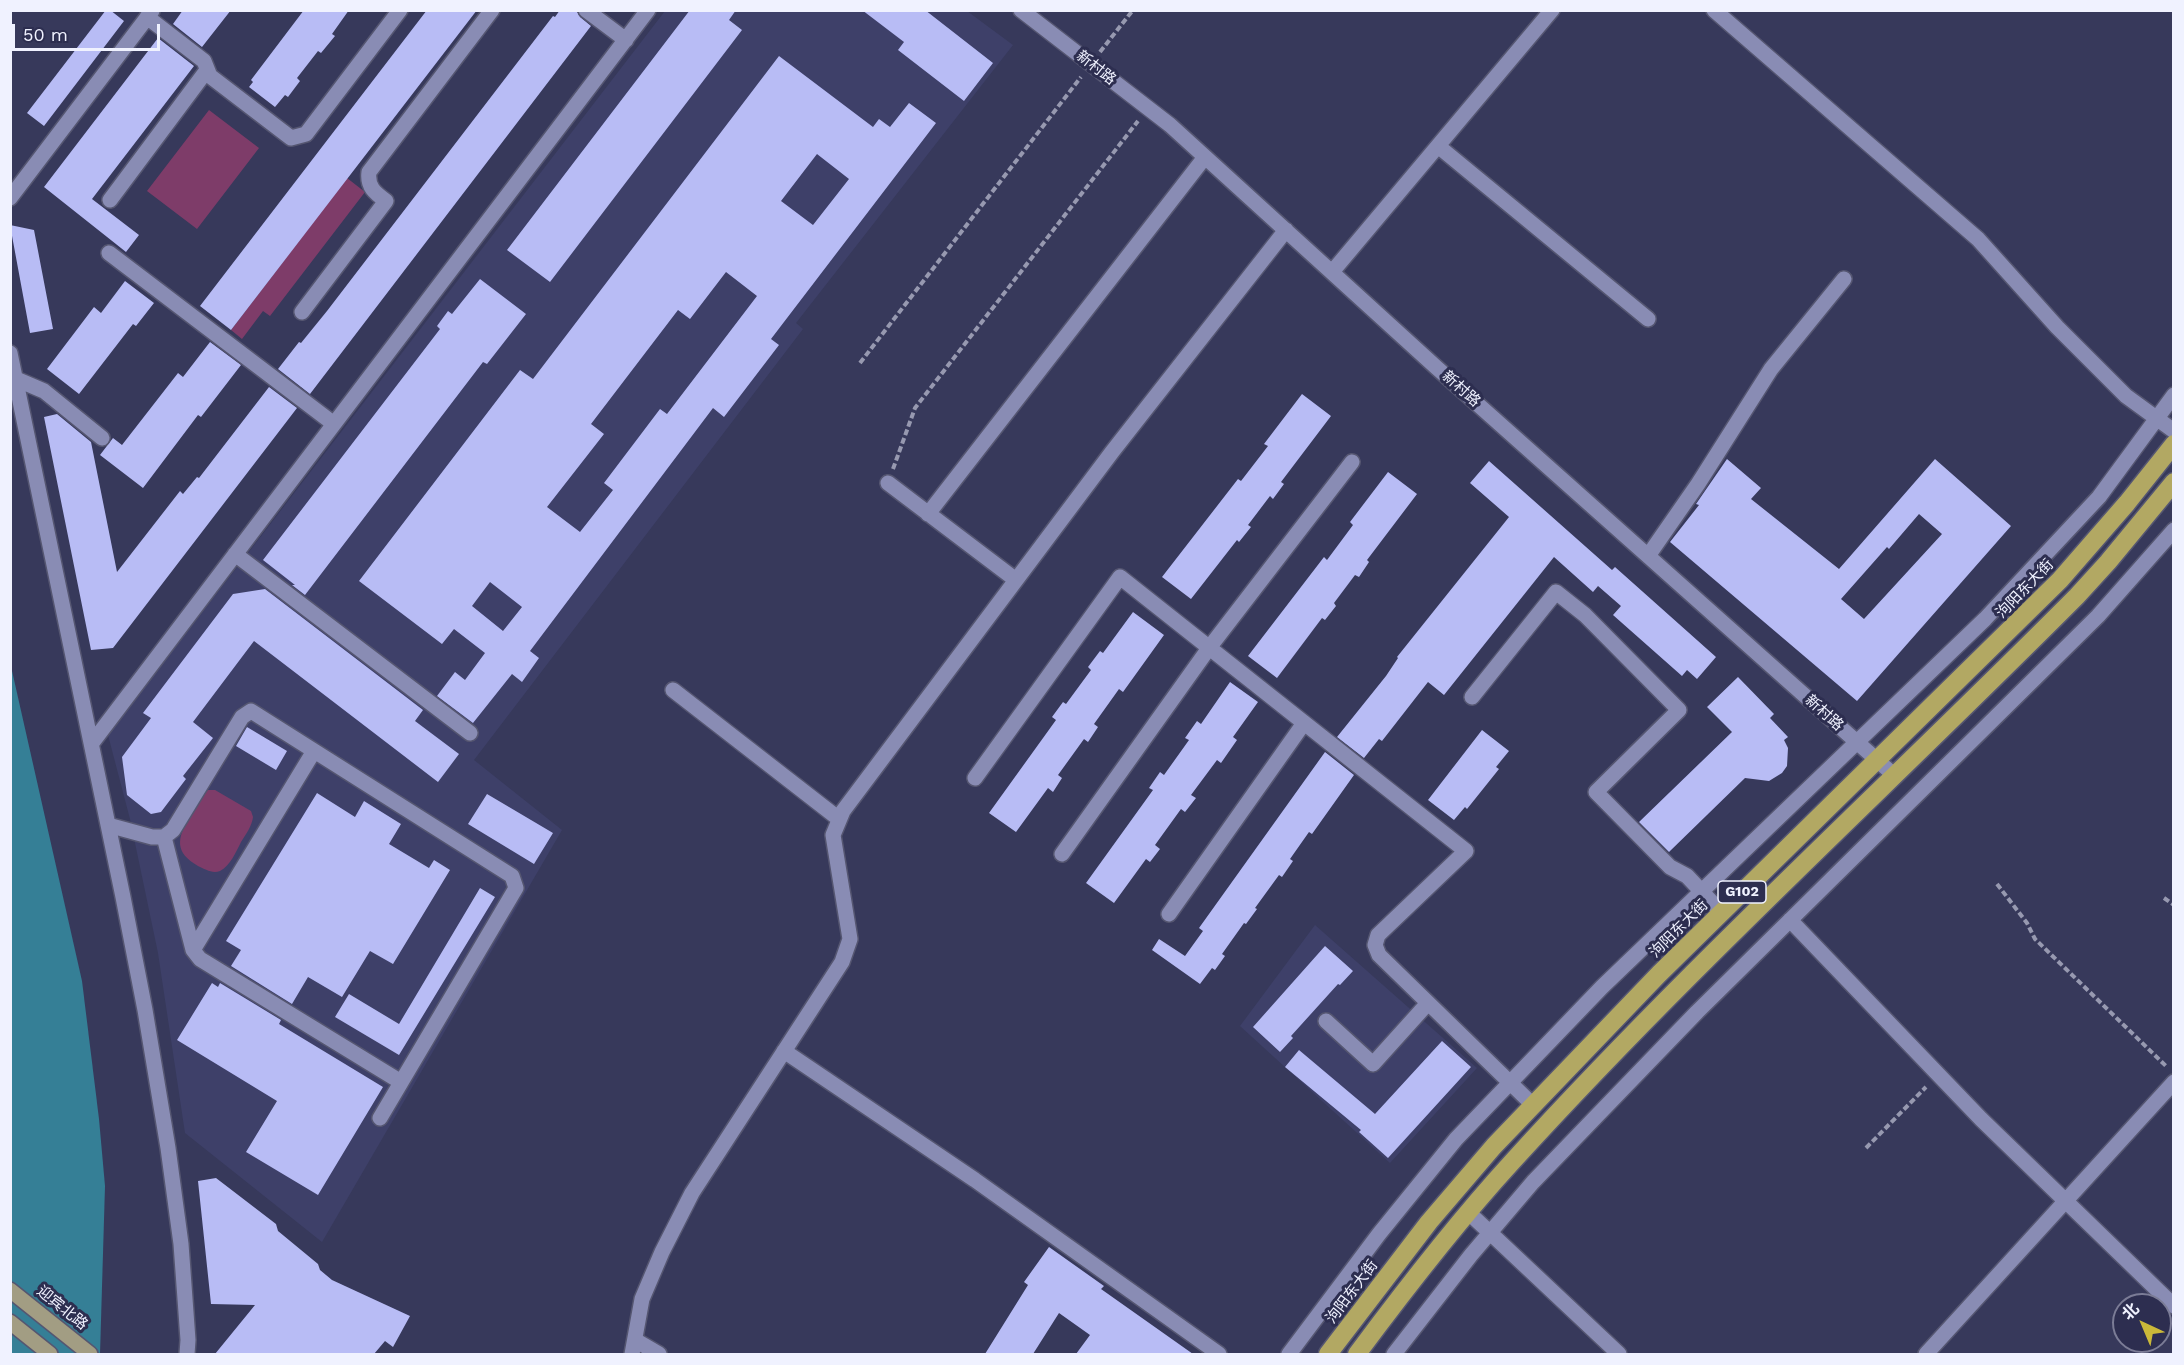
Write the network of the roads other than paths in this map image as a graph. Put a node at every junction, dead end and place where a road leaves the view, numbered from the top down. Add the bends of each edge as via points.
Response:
1 (400, 10) edge
2 (492, 10) edge
3 (586, 10) edge
4 (648, 10) edge
5 (1021, 10) edge
6 (1552, 10) edge
7 (1714, 10) edge
8 (149, 14) edge
9 (626, 40) junction
10 (207, 70) junction
11 (1438, 146) junction
12 (1205, 157) junction
13 (10, 198) edge
14 (110, 200) dead end
15 (1286, 230) junction
16 (110, 253) dead end
17 (1332, 272) junction
18 (1844, 279) dead end
19 (302, 312) dead end
20 (1648, 319) dead end
21 (10, 353) edge
22 (16, 379) junction
23 (2174, 395) edge
24 (2157, 419) junction
25 (334, 424) junction
26 (2174, 431) edge
27 (102, 438) dead end
28 (2174, 444) edge
29 (1352, 462) dead end
30 (2174, 482) edge
31 (888, 483) road end
32 (928, 514) junction
33 (2174, 530) edge
34 (235, 555) junction
35 (1648, 556) junction
36 (1016, 580) junction
37 (1209, 648) junction
38 (673, 690) dead end
39 (1472, 697) dead end
40 (1304, 723) junction
41 (470, 733) dead end
42 (1857, 742) junction
43 (92, 743) junction
44 (314, 751) junction
45 (1878, 760) junction
46 (1895, 776) junction
47 (975, 778) dead end
48 (839, 819) junction
49 (108, 825) junction
50 (164, 837) junction
51 (1062, 854) dead end
52 (1701, 891) junction
53 (1721, 912) junction
54 (1169, 914) dead end
55 (1790, 920) junction
56 (193, 950) junction
57 (1428, 1003) junction
58 (1326, 1021) dead end
59 (784, 1051) junction
60 (401, 1082) junction
61 (1511, 1082) junction
62 (2174, 1082) edge
63 (1533, 1105) junction
64 (380, 1118) dead end
65 (2065, 1201) junction
66 (1468, 1212) junction
67 (1489, 1233) junction
68 (10, 1290) edge
69 (2174, 1306) edge
70 (10, 1322) edge
71 (633, 1347) edge
72 (50, 1354) edge
73 (90, 1354) edge
74 (187, 1354) edge
75 (659, 1354) edge
76 (1219, 1354) edge
77 (1289, 1354) edge
78 (1328, 1354) edge
79 (1357, 1354) edge
80 (1394, 1354) edge
81 (1619, 1354) edge
82 (1926, 1354) edge

1 - 10 street via 306,134 291,138
2 - 19 street via 369,172 367,182 386,201
3 - 9 street
4 - 9 street
5 - 12 street, 新村路
6 - 11 street
7 - 24 street via 1978,239 2056,327 2126,396
8 - 10 street via 204,61
8 - 13 street
9 - 25 street
10 - 14 street
11 - 17 street
11 - 20 street
12 - 15 street, 新村路
12 - 32 street
15 - 17 street, 新村路
15 - 36 street
16 - 25 street
17 - 35 street, 新村路
18 - 35 street via 1771,369
21 - 22 street
22 - 27 street via 44,391
22 - 43 street
23 - 24 street
24 - 26 street
24 - 42 street via 2099,498 2056,545
25 - 34 street
28 - 45 highway, 泃阳东大街 / G102 via 2060,580
29 - 37 street
30 - 46 highway, G102 via 2077,596
31 - 32 street
32 - 36 street
33 - 55 street via 2090,625
34 - 41 street
34 - 43 street
35 - 42 street, 新村路
36 - 48 street
37 - 40 street
37 - 47 street via 1120,577
37 - 51 street
38 - 48 street
39 - 52 street via 1556,592 1585,615 1679,710 1596,792 1670,867 1687,876
40 - 54 street
40 - 57 street via 1466,852 1378,935 1375,945 1379,955
42 - 45 street, 新村路
42 - 52 street
43 - 49 street
44 - 50 street via 251,711 242,717
44 - 56 street
44 - 60 street via 512,876 516,888
45 - 46 street, 新村路
45 - 53 highway, 泃阳东大街 / G102
46 - 66 highway, G102 via 1676,991
48 - 59 street via 832,835 850,939 842,962
49 - 50 street
49 - 74 street via 168,1148 181,1244
50 - 56 street
52 - 53 street
52 - 61 street
53 - 63 highway, 泃阳东大街 / G102
55 - 65 street
55 - 67 street via 1602,1110
56 - 60 street via 200,959
57 - 58 street via 1373,1064
57 - 61 street
59 - 71 street via 692,1193 642,1299
59 - 76 street via 975,1180
60 - 64 street
61 - 63 street
61 - 77 street via 1456,1139
62 - 65 street
63 - 78 highway, 泃阳东大街 / G102 via 1461,1184
65 - 69 street
65 - 82 street
66 - 67 street
66 - 79 highway, G102
67 - 80 street
67 - 81 street
68 - 73 main road, 迎宾北路
70 - 72 main road
71 - 75 street

